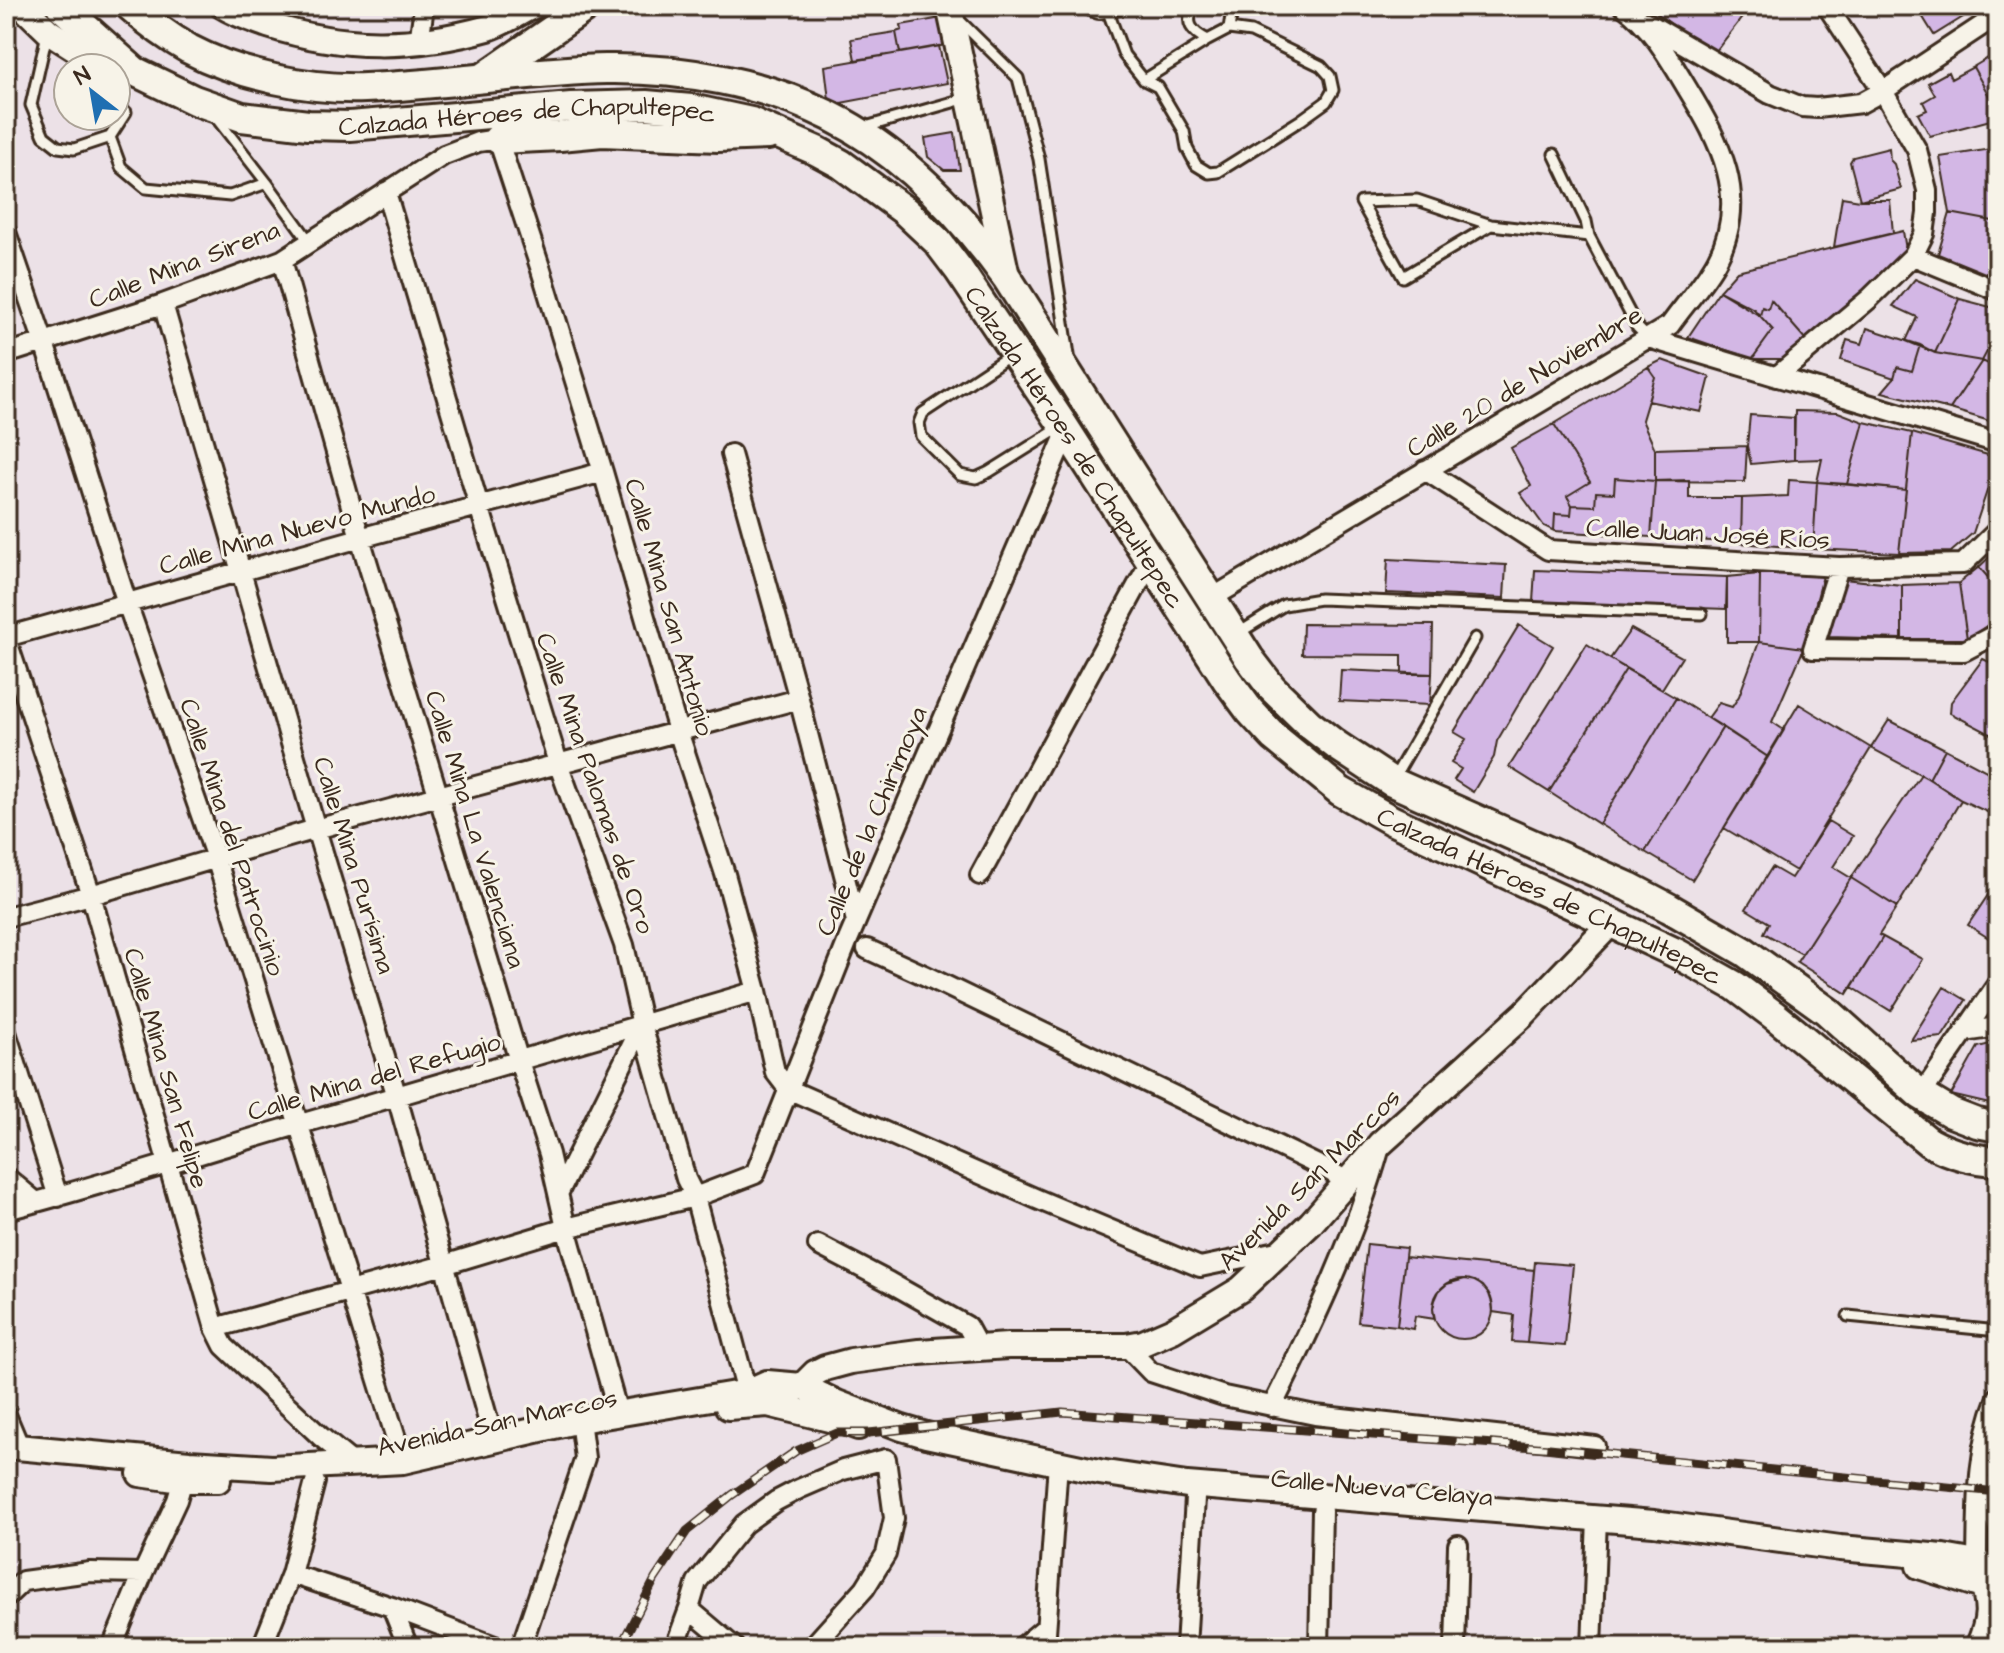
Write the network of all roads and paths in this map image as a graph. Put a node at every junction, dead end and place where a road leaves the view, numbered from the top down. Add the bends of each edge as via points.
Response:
1 (22, 6) edge
2 (130, 6) edge
3 (223, 6) edge
4 (424, 6) edge
5 (533, 6) edge
6 (587, 6) edge
7 (909, 6) edge
8 (1196, 6) edge
9 (1226, 6) edge
10 (1623, 6) edge
11 (1827, 6) edge
12 (1104, 7) edge
13 (950, 8) edge
14 (1998, 15) edge
15 (54, 18) edge
16 (1640, 18) junction
17 (1229, 29) junction
18 (1208, 40) junction
19 (419, 43) junction
20 (484, 78) junction
21 (1144, 80) junction
22 (1883, 91) junction
23 (969, 98) junction
24 (205, 104) junction
25 (854, 130) junction
26 (113, 132) edge
27 (781, 134) junction
28 (110, 137) junction
29 (498, 139) junction
30 (1554, 154) dead end
31 (267, 183) junction
32 (386, 192) junction
33 (1491, 225) junction
34 (6, 232) edge
35 (1589, 236) junction
36 (309, 241) junction
37 (1913, 256) junction
38 (282, 260) junction
39 (1007, 278) junction
40 (1998, 291) edge
41 (163, 304) junction
42 (1648, 338) junction
43 (44, 343) junction
44 (1015, 352) junction
45 (6, 354) edge
46 (1776, 377) junction
47 (1072, 380) junction
48 (1065, 428) junction
49 (1998, 443) edge
50 (731, 454) dead end
51 (1425, 470) junction
52 (603, 472) junction
53 (479, 506) junction
54 (1998, 530) edge
55 (360, 538) junction
56 (1150, 562) junction
57 (1839, 567) junction
58 (242, 571) junction
59 (1212, 598) junction
60 (127, 603) junction
61 (1702, 614) dead end
62 (1998, 633) edge
63 (1234, 636) junction
64 (6, 638) edge
65 (1475, 638) dead end
66 (799, 699) junction
67 (678, 731) junction
68 (558, 763) junction
69 (1392, 782) junction
70 (440, 797) junction
71 (316, 829) junction
72 (216, 858) junction
73 (980, 875) dead end
74 (91, 895) junction
75 (6, 917) edge
76 (856, 921) junction
77 (1612, 922) junction
78 (867, 949) dead end
79 (1998, 983) edge
80 (757, 991) junction
81 (642, 1025) junction
82 (1998, 1027) edge
83 (6, 1032) edge
84 (1964, 1032) junction
85 (519, 1061) junction
86 (788, 1089) junction
87 (1921, 1095) junction
88 (397, 1097) junction
89 (297, 1124) junction
90 (1998, 1127) edge
91 (1380, 1144) junction
92 (1998, 1161) edge
93 (167, 1164) junction
94 (6, 1177) edge
95 (1346, 1181) junction
96 (559, 1192) junction
97 (58, 1197) junction
98 (695, 1197) junction
99 (36, 1202) junction
100 (6, 1210) edge
101 (566, 1228) junction
102 (818, 1245) dead end
103 (1284, 1250) junction
104 (444, 1265) junction
105 (350, 1291) junction
106 (1848, 1316) dead end
107 (215, 1328) junction
108 (1998, 1331) edge
109 (1126, 1346) junction
110 (979, 1348) junction
111 (802, 1386) junction
112 (1998, 1397) edge
113 (757, 1398) junction
114 (1272, 1407) junction
115 (618, 1413) junction
116 (6, 1415) edge
117 (581, 1426) junction
118 (494, 1441) junction
119 (1595, 1446) dead end
120 (10, 1451) edge
121 (403, 1461) junction
122 (354, 1464) junction
123 (1057, 1468) junction
124 (185, 1471) junction
125 (1979, 1474) junction
126 (315, 1482) junction
127 (1195, 1498) junction
128 (1322, 1511) junction
129 (1597, 1524) junction
130 (1998, 1528) edge
131 (1458, 1545) dead end
132 (143, 1573) junction
133 (291, 1574) junction
134 (1989, 1577) edge
135 (6, 1597) edge
136 (392, 1607) junction
137 (689, 1609) junction
138 (1046, 1627) junction
139 (1998, 1637) edge
140 (112, 1647) edge
141 (262, 1647) edge
142 (408, 1647) edge
143 (497, 1647) edge
144 (521, 1647) edge
145 (675, 1647) edge
146 (734, 1647) edge
147 (812, 1647) edge
148 (1022, 1647) edge
149 (1045, 1647) edge
150 (1186, 1647) edge
151 (1319, 1647) edge
152 (1455, 1647) edge
153 (1592, 1647) edge
154 (1978, 1647) edge
155 (1993, 1647) edge

1 - 15 main road
2 - 20 main road, Calzada Héroes de Chapultepec via 189,49 278,79 363,88
3 - 19 main road via 314,38 353,44
4 - 19 street
5 - 19 main road via 491,27
6 - 20 main road
7 - 13 lane
8 - 18 lane via 1190,23
9 - 17 lane
10 - 16 street, Calle 20 de Noviembre
11 - 22 street
12 - 21 lane via 1124,55
13 - 23 main road
13 - 47 lane via 1018,78 1039,159
14 - 22 street
15 - 24 main road, Calzada Héroes de Chapultepec via 134,71
15 - 28 lane via 31,105 44,136 58,147 74,149
16 - 22 street via 1770,94 1802,107 1861,103
16 - 42 street, Calle 20 de Noviembre via 1717,140 1731,200 1716,262 1670,325
17 - 18 lane
17 - 21 lane via 1251,32 1321,66 1333,90 1326,102 1209,173 1196,165 1184,131 1158,87
18 - 21 lane
20 - 25 main road, Calzada Héroes de Chapultepec via 606,69 699,75 790,99
22 - 37 street via 1917,150 1927,190 1924,234
23 - 25 lane
23 - 39 main road
24 - 27 main road, Calzada Héroes de Chapultepec via 242,117 350,126 646,105 722,114
24 - 31 lane
25 - 39 main road, Calzada Héroes de Chapultepec via 945,202
26 - 28 lane
27 - 29 main road via 602,132
27 - 44 main road, Calzada Héroes de Chapultepec via 841,164 905,211 937,241
28 - 31 lane via 121,167 146,188 230,196
29 - 32 street, Calle Mina Sirena via 444,155
29 - 52 street, Calle Mina San Antonio
30 - 35 lane
31 - 36 lane
32 - 36 street, Calle Mina Sirena
32 - 53 street, Calle Mina Palomas de Oro
33 - 33 lane via 1403,277 1361,202 1417,200
33 - 35 lane
34 - 43 street, Calle Mina del Patrocinio
35 - 42 lane via 1637,327
36 - 38 street, Calle Mina Sirena
37 - 40 street
37 - 46 street
38 - 41 street, Calle Mina Sirena
38 - 55 street, Calle Mina La Valenciana
39 - 47 main road, Calzada Héroes de Chapultepec
41 - 43 street, Calle Mina Sirena
41 - 58 street, Calle Mina Purísima
42 - 46 street
42 - 51 street, Calle 20 de Noviembre
43 - 45 street, Calle Mina Sirena
43 - 60 street, Calle Mina del Patrocinio
44 - 48 main road, Calzada Héroes de Chapultepec
44 - 48 lane via 923,413 921,436 960,475 976,478
46 - 49 street
47 - 59 main road, Calzada Héroes de Chapultepec
48 - 56 main road, Calzada Héroes de Chapultepec
48 - 76 street, Calle de la Chirimoya
50 - 66 street
51 - 57 street, Calle Juan José Ríos via 1548,550
51 - 59 street, Calle 20 de Noviembre
52 - 53 street, Calle Mina Nuevo Mundo
52 - 67 street, Calle Mina San Antonio
53 - 55 street, Calle Mina Nuevo Mundo
53 - 68 street, Calle Mina Palomas de Oro
54 - 57 street, Calle Juan José Ríos via 1963,564
55 - 58 street, Calle Mina Nuevo Mundo
55 - 70 street, Calle Mina La Valenciana
56 - 73 street
56 - 77 main road, Calzada Héroes de Chapultepec via 1250,711 1340,791
57 - 62 street via 1813,649 1964,651
58 - 60 street, Calle Mina Nuevo Mundo
58 - 71 street, Calle Mina Purísima
59 - 63 main road, Calzada Héroes de Chapultepec
60 - 64 street, Calle Mina Nuevo Mundo
60 - 72 street, Calle Mina del Patrocinio
61 - 63 lane via 1320,599 1284,605
63 - 69 main road, Calzada Héroes de Chapultepec via 1292,709
64 - 74 street, Calle Mina San Felipe
65 - 69 lane
66 - 67 street
66 - 76 street
67 - 68 street
67 - 80 street, Calle Mina San Antonio
68 - 70 street
68 - 81 street, Calle Mina Palomas de Oro via 624,945
69 - 87 main road, Calzada Héroes de Chapultepec via 1629,887 1745,952 1827,1011
70 - 71 street
70 - 85 street, Calle Mina La Valenciana
71 - 72 street
71 - 88 street, Calle Mina Purísima
72 - 74 street
72 - 89 street, Calle Mina del Patrocinio
74 - 75 street
74 - 93 street, Calle Mina San Felipe
76 - 86 street, Calle de la Chirimoya
77 - 91 main road, Avenida San Marcos via 1524,1014
77 - 92 main road, Calzada Héroes de Chapultepec via 1735,986 1929,1142 1964,1157
78 - 95 street
79 - 84 street
80 - 81 street, Calle Mina del Refugio
80 - 86 street, Calle Mina San Antonio via 775,1072
81 - 85 street, Calle Mina del Refugio
81 - 96 street
81 - 98 street, Calle Mina Palomas de Oro
82 - 84 street
83 - 97 street
84 - 87 street
85 - 88 street, Calle Mina del Refugio
85 - 96 street, Calle Mina La Valenciana
86 - 98 street, Calle de la Chirimoya via 755,1174
86 - 103 street via 1200,1267
87 - 90 main road, Calzada Héroes de Chapultepec via 1951,1113
88 - 89 street, Calle Mina del Refugio
88 - 104 street, Calle Mina Purísima
89 - 93 street, Calle Mina del Refugio
89 - 105 street, Calle Mina del Patrocinio
91 - 95 main road, Avenida San Marcos
91 - 114 street via 1368,1190 1311,1331
93 - 97 street, Calle Mina del Refugio
93 - 107 street, Calle Mina San Felipe
94 - 99 street
95 - 103 main road, Avenida San Marcos
96 - 101 street, Calle Mina La Valenciana
97 - 99 street, Calle Mina del Refugio
98 - 101 street, Calle de la Chirimoya
98 - 113 street, Calle Mina Palomas de Oro
99 - 100 street, Calle Mina del Refugio
101 - 104 street, Calle de la Chirimoya
101 - 115 street, Calle Mina La Valenciana
102 - 110 street via 967,1326
103 - 109 main road, Avenida San Marcos via 1218,1303 1173,1330
104 - 105 street, Calle de la Chirimoya
104 - 118 street, Calle Mina Purísima
105 - 107 street, Calle de la Chirimoya
105 - 121 street, Calle Mina del Patrocinio
106 - 108 lane
107 - 122 street, Calle Mina San Felipe via 224,1346
109 - 110 main road, Avenida San Marcos
109 - 114 street via 1151,1372
110 - 111 main road, Avenida San Marcos via 851,1361 815,1373
111 - 113 main road, Avenida San Marcos via 767,1383
111 - 123 main road, Calle Nueva Celaya via 902,1428
112 - 125 street
113 - 115 main road, Avenida San Marcos
113 - 117 main road, Avenida San Marcos via 739,1405
113 - 123 main road, Calle Nueva Celaya via 850,1424 899,1445
114 - 119 street
115 - 117 main road, Avenida San Marcos
116 - 120 street
117 - 118 main road, Avenida San Marcos
117 - 126 main road, Avenida San Marcos via 420,1471
117 - 144 street via 585,1458
118 - 121 main road, Avenida San Marcos
120 - 124 main road, Avenida San Marcos
121 - 122 main road, Avenida San Marcos
122 - 124 main road, Avenida San Marcos
123 - 127 main road, Calle Nueva Celaya
123 - 129 main road, Calle Nueva Celaya
123 - 138 street
124 - 126 main road, Avenida San Marcos
124 - 132 street
125 - 130 street
125 - 134 street
126 - 133 street
127 - 128 main road, Calle Nueva Celaya
127 - 150 street
128 - 129 main road, Calle Nueva Celaya via 1520,1527
128 - 151 street
129 - 134 main road, Calle Nueva Celaya via 1654,1523 1943,1557
129 - 153 street
131 - 152 street
132 - 135 street via 90,1572 23,1581
132 - 140 street
133 - 136 street
133 - 141 street
134 - 154 main road via 1987,1628
136 - 142 street
136 - 143 street
137 - 145 street
137 - 146 street
137 - 147 street via 697,1582 744,1524 799,1489 886,1459 894,1518 886,1554 865,1588
138 - 148 street
138 - 149 street
139 - 155 main road

